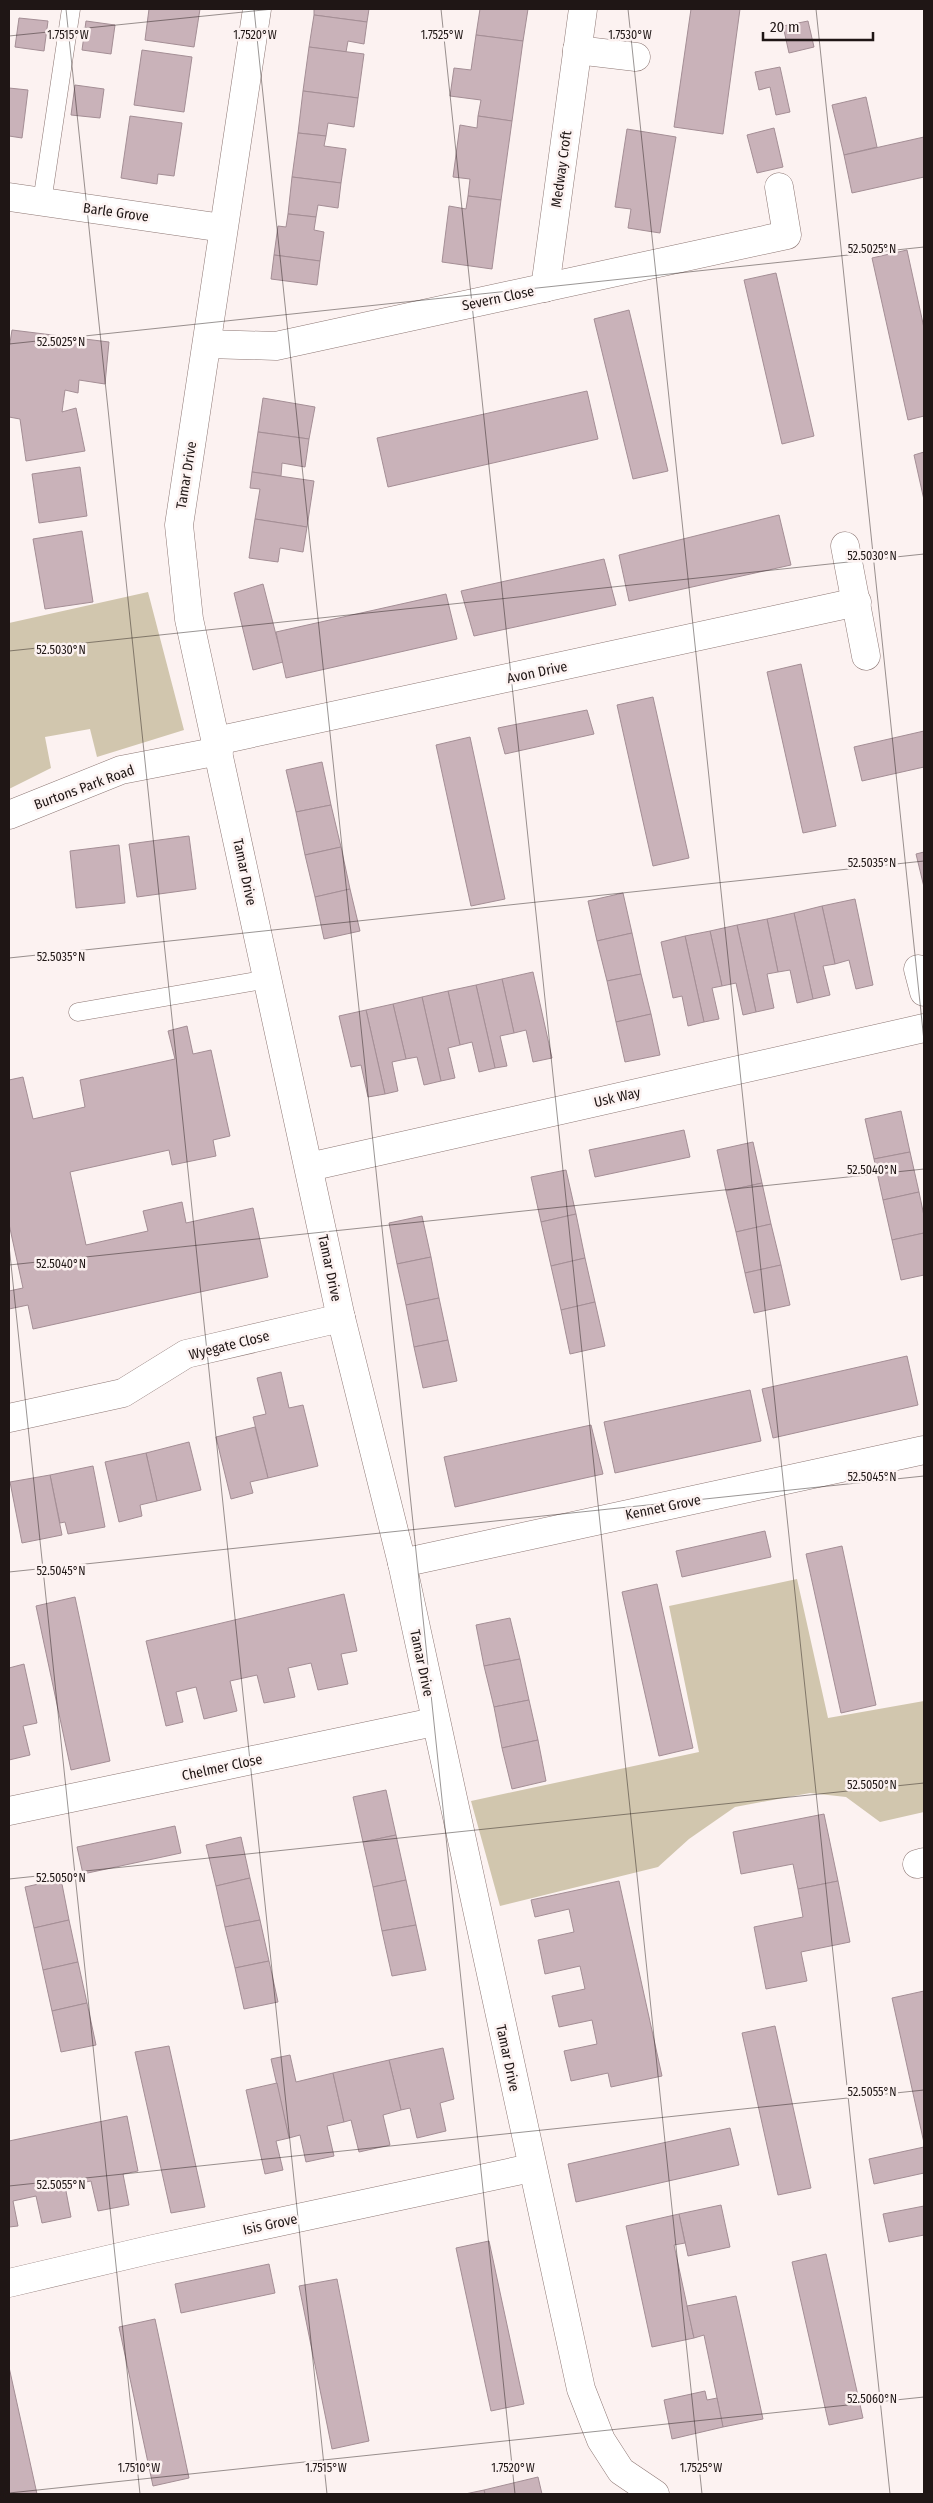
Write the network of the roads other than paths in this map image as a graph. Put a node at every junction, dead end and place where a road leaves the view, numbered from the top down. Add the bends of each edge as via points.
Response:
1 (71, 9) edge
2 (256, 9) edge
3 (583, 9) edge
4 (577, 50) junction
5 (636, 57) dead end
6 (779, 187) dead end
7 (9, 197) edge
8 (42, 202) junction
9 (223, 228) junction
10 (545, 288) junction
11 (207, 344) junction
12 (845, 546) dead end
13 (857, 602) junction
14 (866, 656) dead end
15 (217, 746) junction
16 (9, 815) edge
17 (268, 979) junction
18 (78, 1012) dead end
19 (924, 1028) edge
20 (309, 1167) junction
21 (341, 1318) junction
22 (9, 1418) edge
23 (924, 1450) edge
24 (402, 1562) junction
25 (434, 1722) junction
26 (9, 1811) edge
27 (531, 2168) junction
28 (9, 2283) edge
29 (655, 2494) edge

1 - 8 lane
2 - 9 street, Tamar Drive
3 - 4 street, Medway Croft
4 - 5 street
4 - 10 street, Medway Croft
6 - 10 street, Severn Close via 787,235
7 - 8 street, Barle Grove
8 - 9 street, Barle Grove
9 - 11 street, Tamar Drive
10 - 11 street, Severn Close via 276,346
11 - 15 street, Tamar Drive via 178,525 188,620
12 - 13 street
13 - 14 street
13 - 15 street, Avon Drive
15 - 16 street, Burtons Park Road via 121,770
15 - 17 street, Tamar Drive
17 - 18 lane
17 - 20 street, Tamar Drive
19 - 20 street, Usk Way
20 - 21 street, Tamar Drive
21 - 22 street, Wyegate Close via 186,1354 123,1393
21 - 24 street, Tamar Drive
23 - 24 street, Kennet Grove
24 - 25 street, Tamar Drive
25 - 26 street, Chelmer Close
25 - 27 street, Tamar Drive
27 - 28 street, Isis Grove
27 - 29 street, Tamar Drive via 581,2389 601,2440 621,2470

